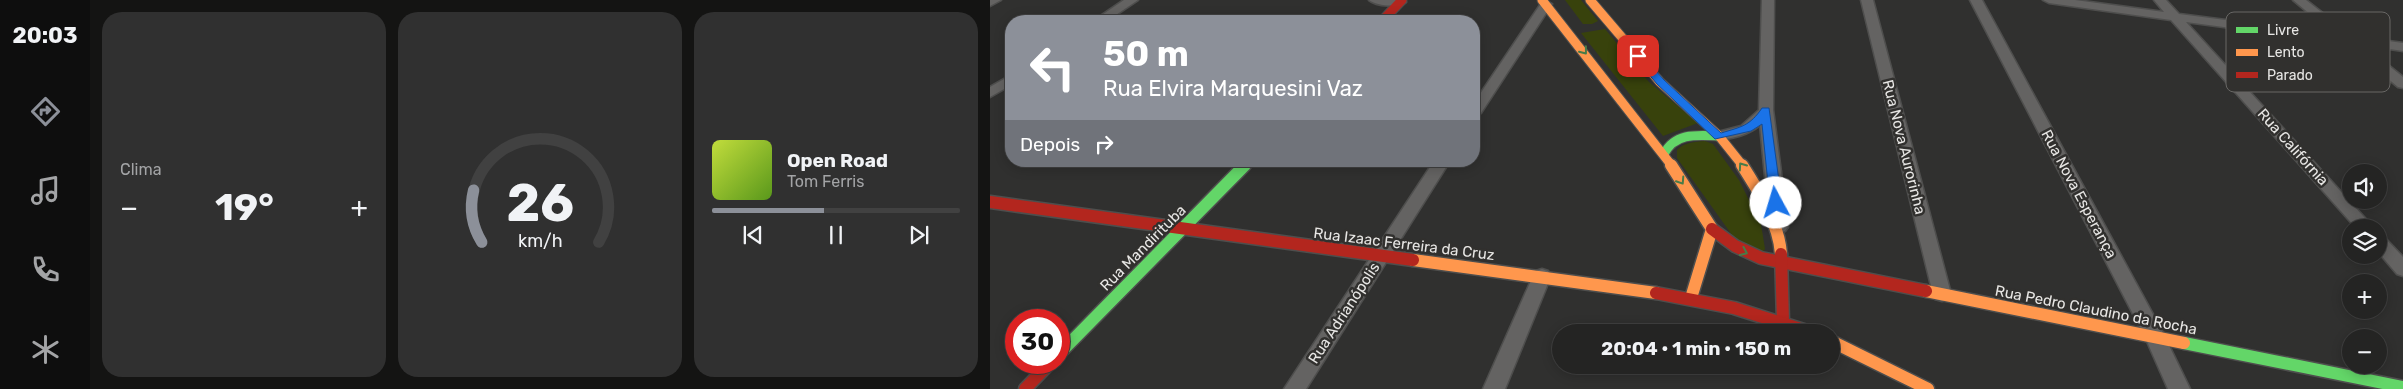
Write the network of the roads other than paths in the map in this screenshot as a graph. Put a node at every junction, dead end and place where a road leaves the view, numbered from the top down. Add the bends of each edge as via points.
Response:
1 (995, 0) edge
2 (1132, 0) edge
3 (1375, 0) edge
4 (1590, 0) edge
5 (1768, 0) edge
6 (1866, 0) edge
7 (1976, 0) edge
8 (2049, 0) edge
9 (2160, 0) edge
10 (2299, 0) edge
11 (1401, 1) edge
12 (1544, 2) edge
13 (990, 3) edge
14 (2314, 12) edge
15 (1108, 15) edge
16 (1388, 15) edge
17 (2174, 16) junction
18 (1605, 17) junction
19 (2226, 23) edge
20 (1532, 25) junction
21 (1564, 25) junction
22 (1596, 26) dead end
23 (1583, 29) dead end
24 (2390, 45) edge
25 (2403, 47) edge
26 (2226, 73) edge
27 (2390, 73) edge
28 (1005, 83) edge
29 (2403, 84) edge
30 (2243, 92) edge
31 (990, 93) edge
32 (1480, 104) edge
33 (1766, 110) junction
34 (1719, 136) junction
35 (1664, 154) junction
36 (1243, 167) edge
37 (1438, 167) edge
38 (990, 202) edge
39 (2358, 219) edge
40 (1182, 229) junction
41 (1712, 229) junction
42 (1780, 240) junction
43 (2387, 251) edge
44 (1380, 257) junction
45 (1783, 262) junction
46 (2403, 269) edge
47 (1542, 276) junction
48 (1942, 294) junction
49 (1691, 298) junction
50 (1783, 321) junction
51 (1790, 324) edge
52 (2155, 337) junction
53 (1070, 343) edge
54 (1840, 345) edge
55 (1039, 374) edge
56 (2403, 387) edge
57 (1025, 389) edge
58 (1295, 389) edge
59 (1494, 389) edge
60 (1928, 389) edge
61 (2179, 389) edge

1 - 13 street
2 - 15 street
3 - 11 street
4 - 18 main road
5 - 33 street
6 - 48 street, Rua Nova Aurorinha
7 - 52 street, Rua Nova Esperança
8 - 17 street
9 - 17 street, Rua Califórnia
10 - 14 street
11 - 16 main road
12 - 20 street
12 - 21 main road, Rua Pedro Claudino da Rocha
17 - 19 street
17 - 26 street, Rua Califórnia
18 - 22 main road
18 - 34 main road via 1660,82
20 - 21 street via 1545,22
20 - 32 street
21 - 23 main road
21 -> 35 main road, Rua Pedro Claudino da Rocha
24 - 25 street
27 - 29 street
28 - 31 street
30 - 39 street, Rua Califórnia
33 - 34 street via 1758,123
33 - 42 street
34 - 35 main road via 1677,138 1665,148
42 -> 34 main road via 1756,187
35 -> 41 main road, Rua Pedro Claudino da Rocha
36 - 40 main road, Rua Mandirituba
37 - 44 street, Rua Adrianópolis
38 - 40 main road, Rua Izaac Ferreira da Cruz
40 - 44 main road, Rua Izaac Ferreira da Cruz
40 - 53 main road, Rua Mandirituba
41 -> 45 main road, Rua Pedro Claudino da Rocha via 1741,251
41 - 49 main road
42 - 45 main road
43 - 46 street
44 - 47 main road, Rua Izaac Ferreira da Cruz
44 - 58 street, Rua Adrianópolis
45 - 48 main road, Rua Pedro Claudino da Rocha
45 - 50 main road
47 - 49 main road, Rua Izaac Ferreira da Cruz
47 - 59 street
48 - 52 main road, Rua Pedro Claudino da Rocha
49 - 50 main road, Rua Izaac Ferreira da Cruz
50 - 51 main road, Rua Izaac Ferreira da Cruz
52 - 56 main road, Rua Pedro Claudino da Rocha
52 - 61 street, Rua Nova Esperança
54 - 60 main road
55 - 57 main road

